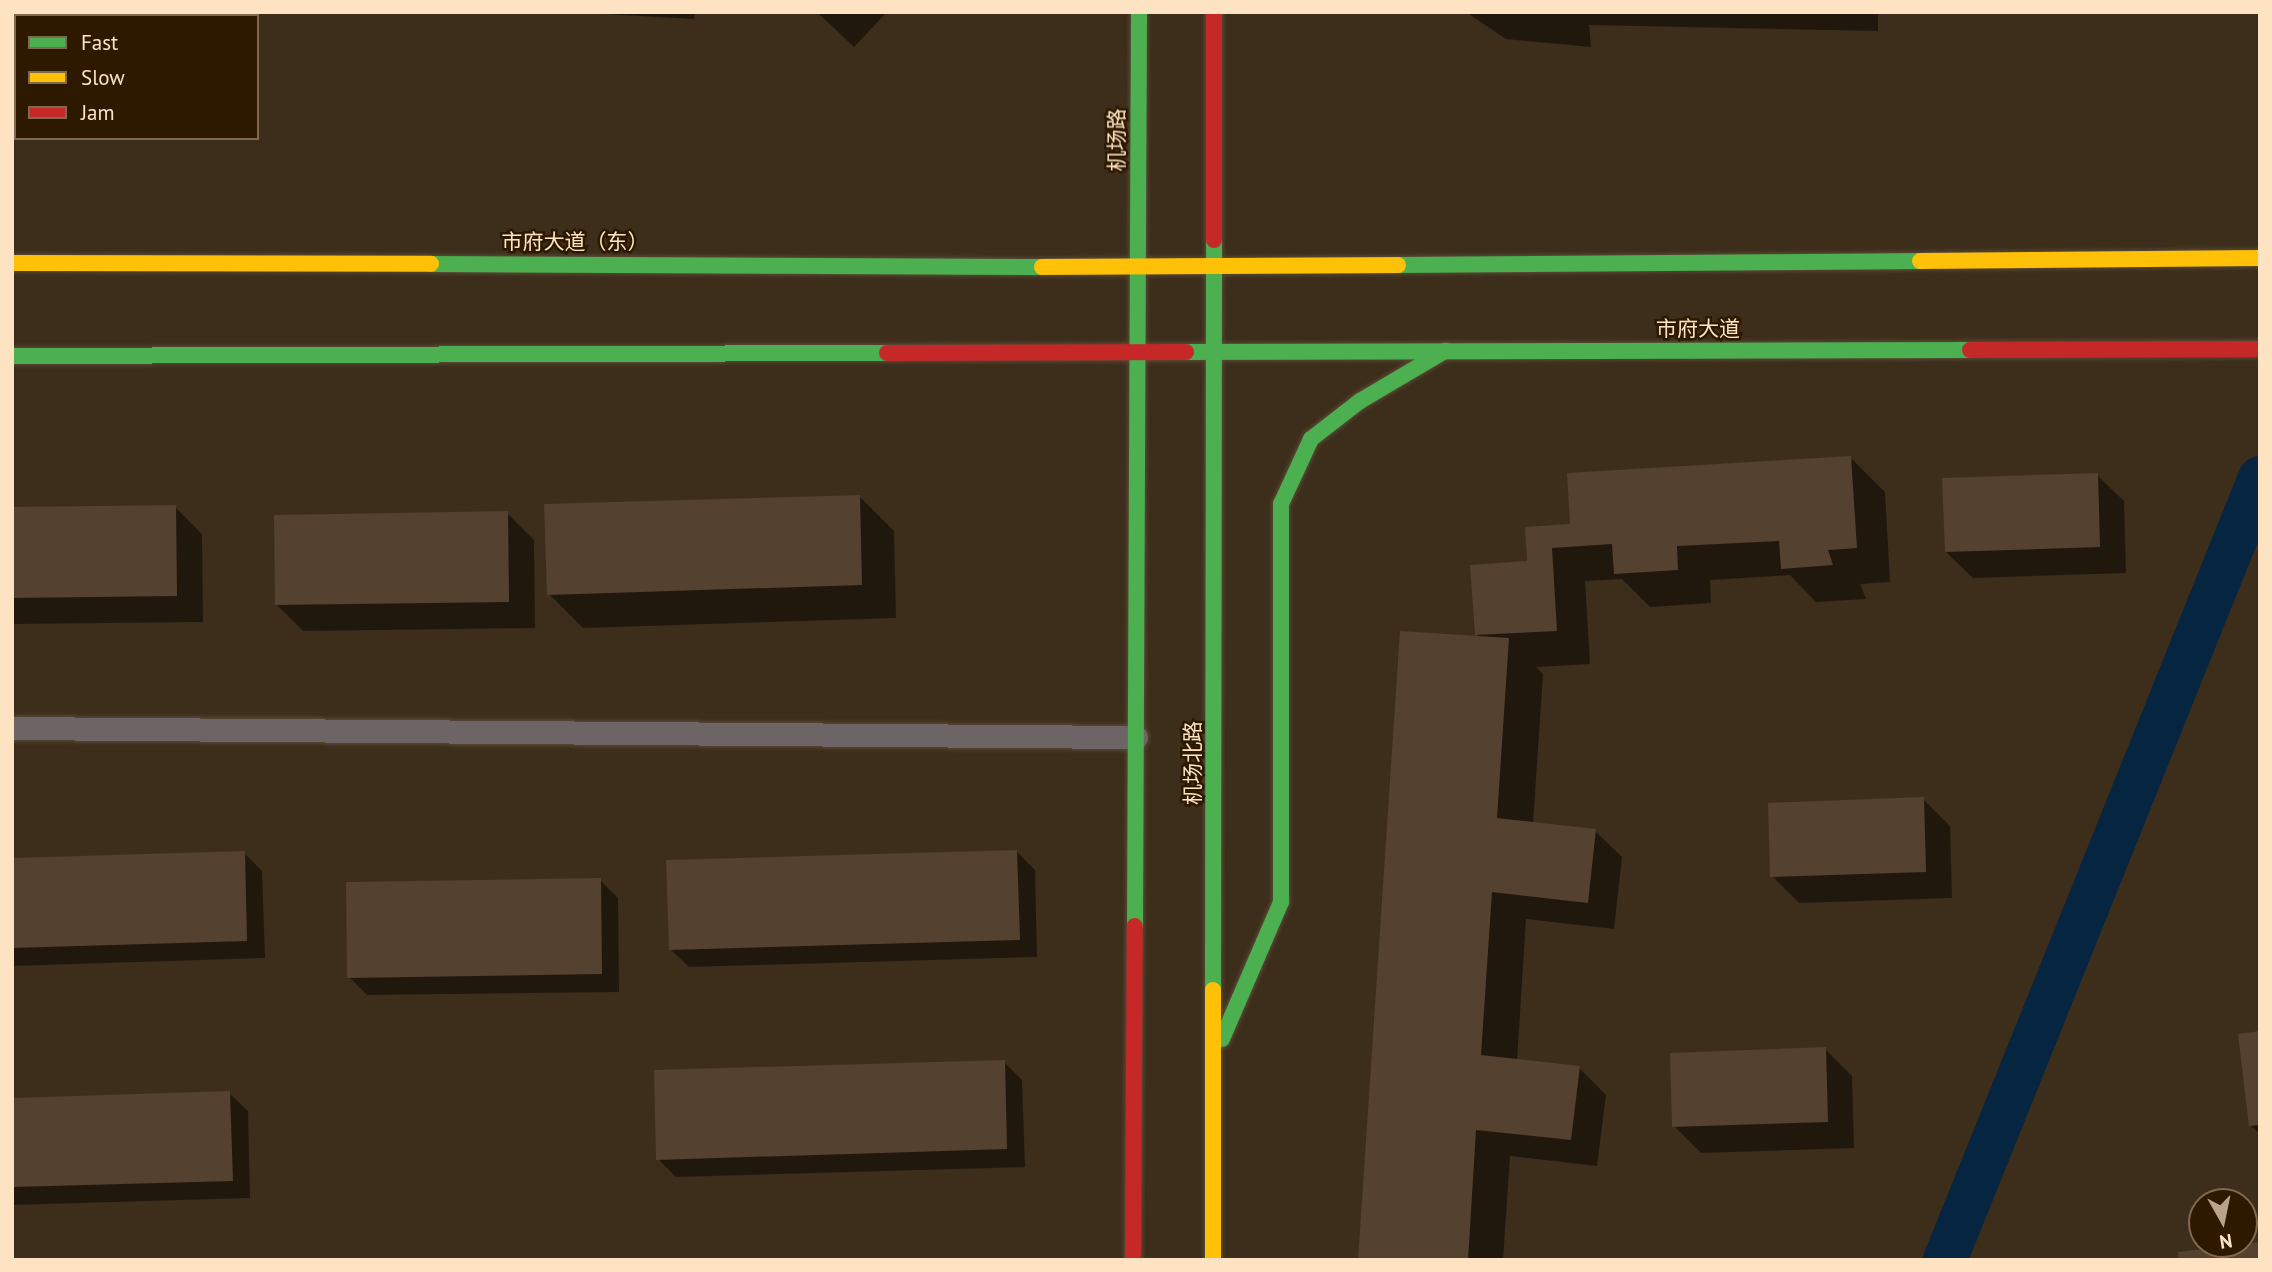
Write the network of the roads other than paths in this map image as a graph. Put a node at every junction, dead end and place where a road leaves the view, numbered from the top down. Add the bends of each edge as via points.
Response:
1 (1139, 12) edge
2 (1214, 12) edge
3 (2260, 258) edge
4 (12, 263) edge
5 (1138, 267) junction
6 (1211, 267) junction
7 (1137, 349) junction
8 (2260, 349) edge
9 (1446, 351) junction
10 (1212, 354) junction
11 (12, 356) edge
12 (12, 728) edge
13 (1136, 737) junction
14 (1215, 1054) junction
15 (1133, 1260) edge
16 (1213, 1260) edge

1 - 5 main road, 机场路
2 - 6 main road
3 - 6 main road
4 - 5 main road, 市府大道（东）
5 - 6 main road
5 - 7 main road
6 - 10 main road, 机场北路
7 - 10 main road, 市府大道
7 - 11 main road
7 - 13 main road
8 - 9 main road, 市府大道
9 - 10 main road, 市府大道
9 - 14 main road via 1360,401 1311,439 1281,504 1281,902
10 - 14 main road, 机场北路
12 - 13 lane
13 - 15 main road
14 - 16 main road, 机场北路

